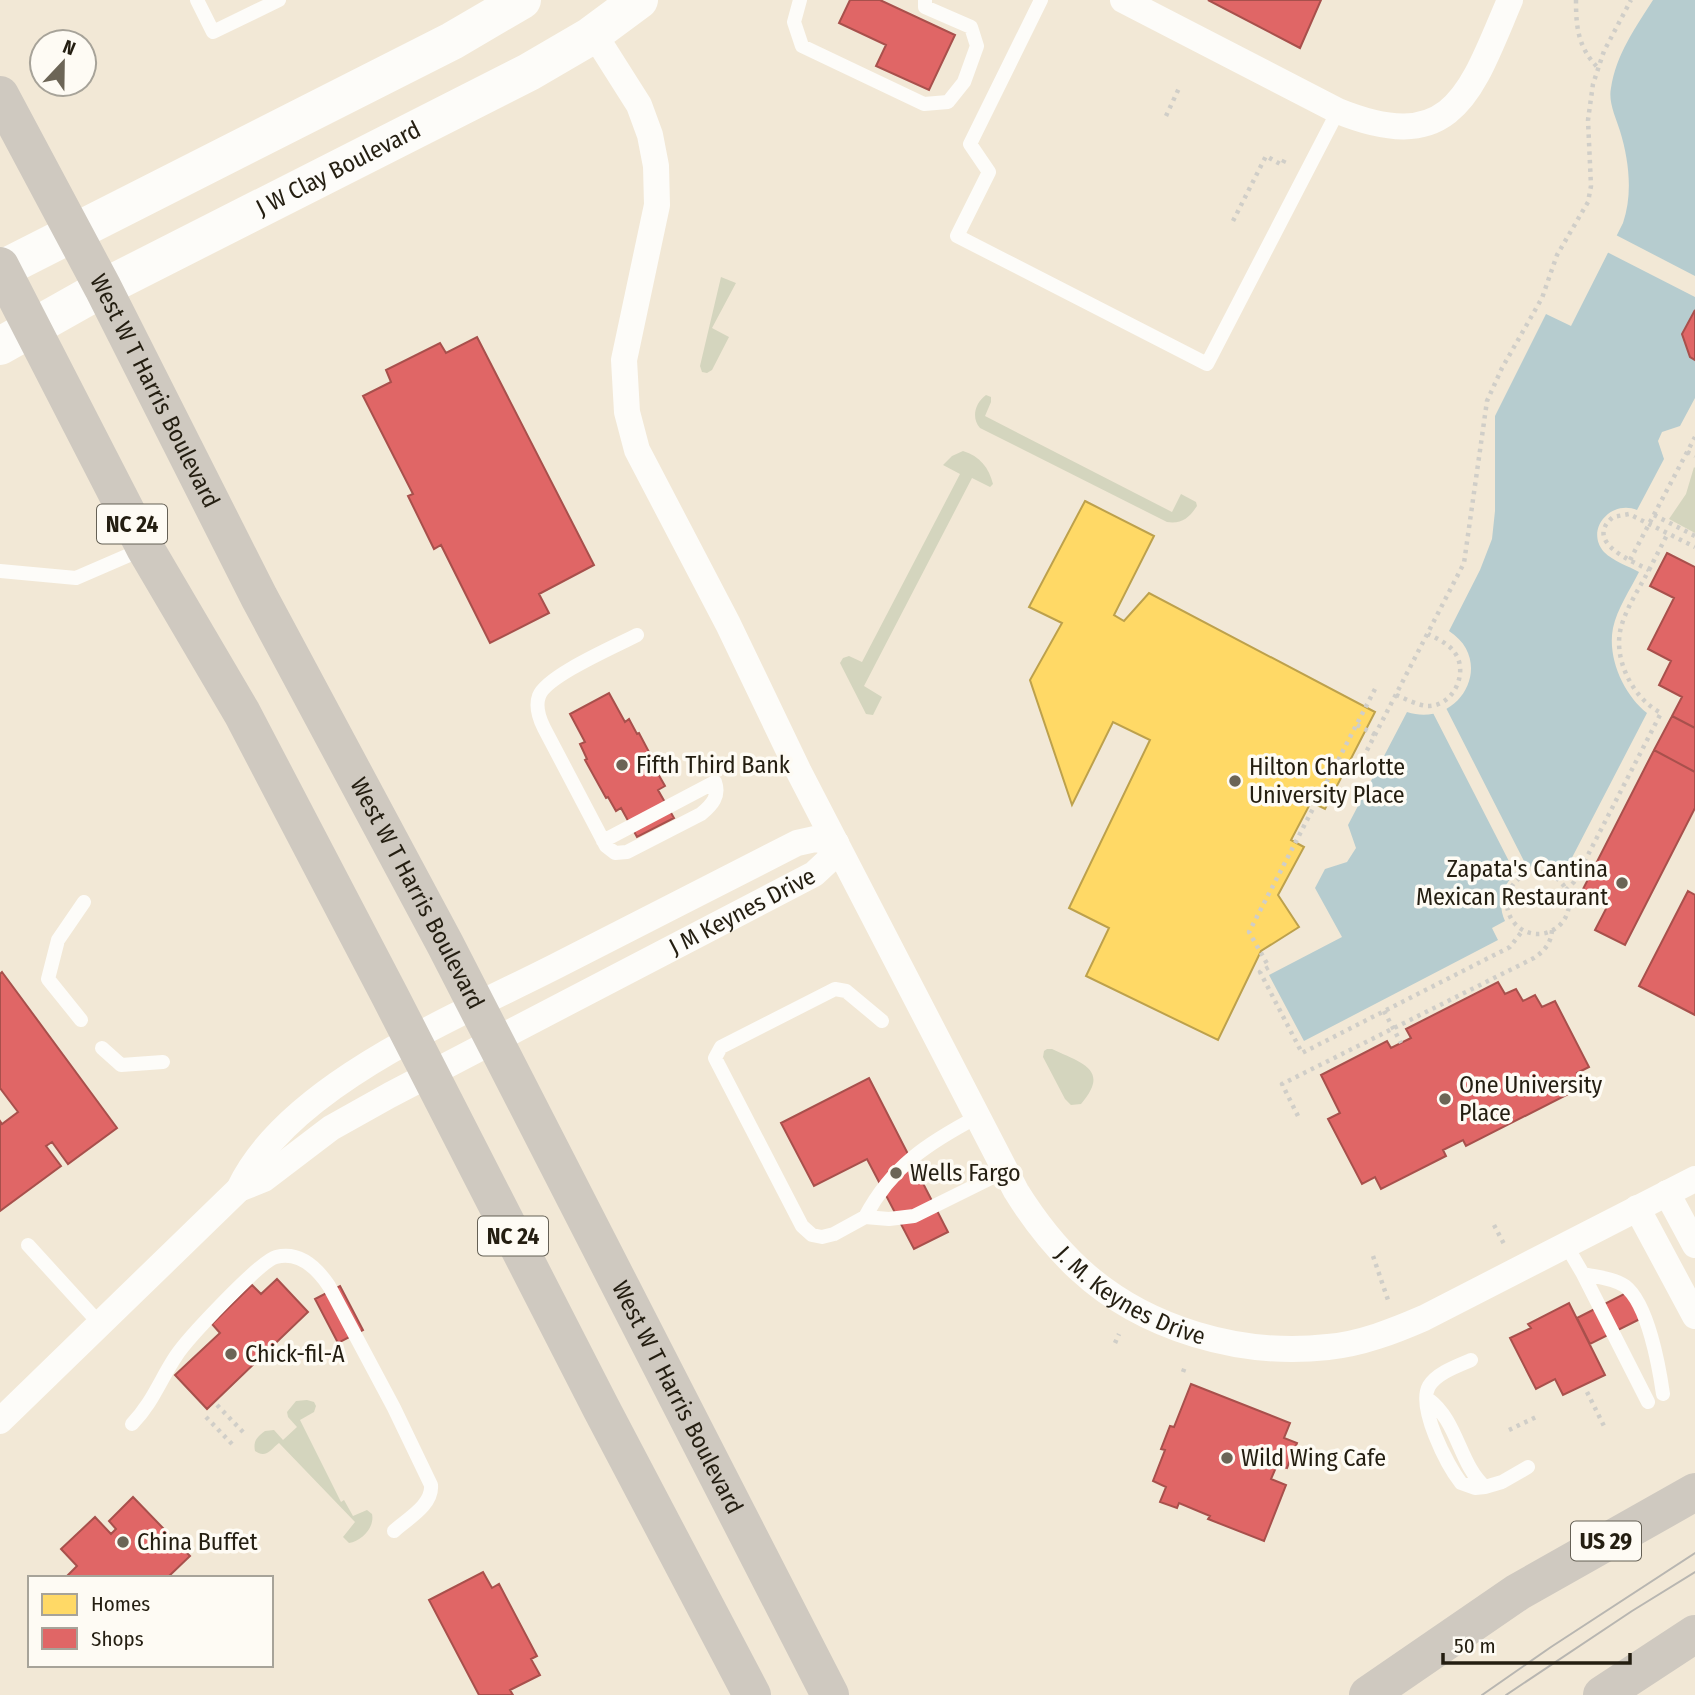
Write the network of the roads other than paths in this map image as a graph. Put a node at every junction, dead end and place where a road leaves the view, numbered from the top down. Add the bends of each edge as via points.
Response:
1 (197, 0) edge
2 (279, 0) edge
3 (522, 0) edge
4 (639, 0) edge
5 (800, 0) edge
6 (925, 0) edge
7 (1041, 0) edge
8 (1123, 0) edge
9 (1510, 0) edge
10 (594, 33) junction
11 (0, 95) edge
12 (1338, 111) junction
13 (73, 233) junction
14 (1, 269) edge
15 (103, 288) junction
16 (16, 338) edge
17 (145, 548) junction
18 (0, 571) edge
19 (637, 635) dead end
20 (603, 841) junction
21 (836, 843) junction
22 (84, 902) dead end
23 (476, 1006) junction
24 (80, 1020) dead end
25 (882, 1021) dead end
26 (412, 1040) junction
27 (494, 1041) junction
28 (102, 1048) dead end
29 (163, 1062) dead end
30 (430, 1073) junction
31 (977, 1117) junction
32 (1005, 1171) junction
33 (1695, 1179) edge
34 (239, 1189) junction
35 (1667, 1193) junction
36 (1637, 1208) junction
37 (865, 1217) junction
38 (27, 1245) dead end
39 (1566, 1245) junction
40 (1695, 1245) edge
41 (1583, 1274) junction
42 (1695, 1316) edge
43 (100, 1324) junction
44 (1471, 1360) dead end
45 (1664, 1394) dead end
46 (1648, 1402) dead end
47 (0, 1421) edge
48 (132, 1424) dead end
49 (1528, 1467) dead end
50 (1695, 1492) edge
51 (394, 1531) dead end
52 (1695, 1634) edge
53 (752, 1695) edge
54 (830, 1695) edge
55 (1368, 1695) edge
56 (1602, 1695) edge

1 - 2 lane via 213,32
3 - 13 street via 452,41
4 - 10 street, J W Clay Boulevard
5 - 6 lane via 794,22 802,46 924,104 948,102 964,82 977,46 971,27 925,8
7 - 12 lane via 970,144 989,172 957,236 1207,364
8 - 12 street
9 - 12 street via 1476,79 1455,106 1430,123 1399,128 1367,123
10 - 15 street, J W Clay Boulevard via 529,72
10 - 21 street, J. M. Keynes Drive via 639,105 656,166 657,205 624,360 633,438
11 - 13 main road, West W T Harris Boulevard / NC 24
13 - 14 street
13 - 15 main road, West W T Harris Boulevard / NC 24
14 - 16 main road, NC 24
15 - 16 street, J W Clay Boulevard
15 - 23 main road, West W T Harris Boulevard / NC 24
16 - 17 main road, NC 24
17 - 18 lane via 76,578
17 - 26 main road, NC 24 via 242,713
19 - 20 lane via 554,678 538,699 541,721
20 - 20 lane via 611,852 627,852 706,810 716,796 715,782
21 - 23 street, J M Keynes Drive via 797,842
21 - 27 street, J M Keynes Drive via 828,861 814,874
21 - 31 street, J. M. Keynes Drive
22 - 24 lane via 58,940 48,979
23 - 26 street, J M Keynes Drive
23 - 27 main road, West W T Harris Boulevard / NC 24
25 - 37 lane via 846,991 835,989 721,1047 715,1058 806,1231 828,1236
26 - 30 main road, NC 24
26 - 34 street, J M Keynes Drive via 320,1096 264,1149
27 - 30 street, J M Keynes Drive
27 - 54 main road, West W T Harris Boulevard / NC 24
28 - 29 lane via 121,1065
30 - 34 street, J M Keynes Drive via 331,1128 264,1179
30 - 53 main road, NC 24
31 - 32 street, J. M. Keynes Drive
31 - 37 lane via 901,1166
32 - 37 lane via 914,1216
32 - 39 street, J. M. Keynes Drive via 1040,1227 1099,1285 1172,1326 1243,1345 1329,1347 1379,1335 1424,1318
33 - 35 street, J. M. Keynes Drive
34 - 43 street
35 - 36 street, J. M. Keynes Drive
35 - 40 street
36 - 39 street, J. M. Keynes Drive
36 - 42 street
38 - 43 lane
39 - 41 lane
41 - 45 lane via 1628,1289 1651,1335
41 - 46 lane
43 - 47 street
44 - 49 lane via 1443,1374 1427,1390 1429,1420 1457,1478 1464,1485 1485,1487
48 - 51 lane via 152,1401 191,1336 262,1266 276,1257 310,1263 329,1286 430,1486 426,1502
50 - 55 main road, US 29 via 1518,1592
52 - 56 main road

